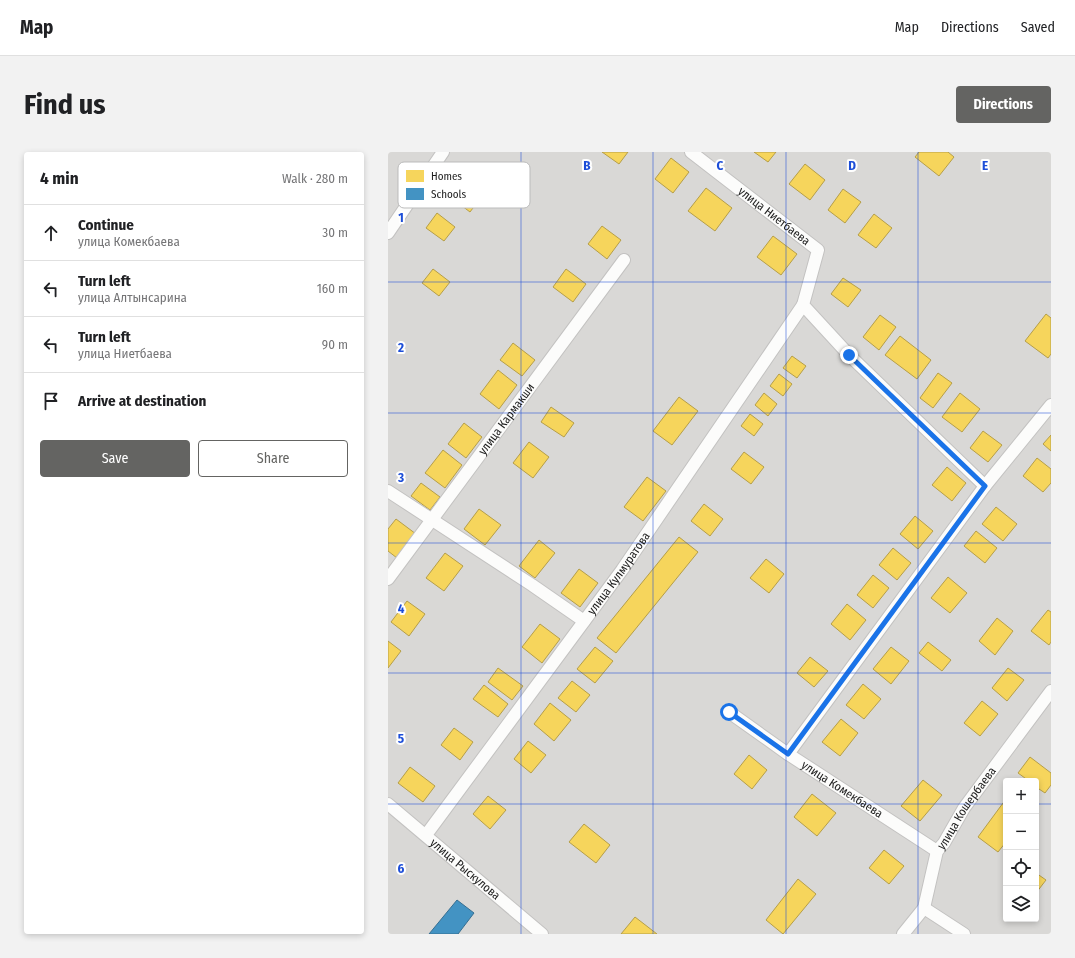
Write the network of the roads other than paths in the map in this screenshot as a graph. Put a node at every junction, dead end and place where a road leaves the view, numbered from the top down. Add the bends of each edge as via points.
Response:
1 (443, 152) edge
2 (691, 152) edge
3 (436, 162) edge
4 (405, 208) edge
5 (388, 233) edge
6 (624, 260) dead end
7 (803, 305) junction
8 (1051, 405) edge
9 (985, 486) junction
10 (388, 491) edge
11 (432, 520) junction
12 (388, 579) edge
13 (584, 621) junction
14 (1051, 691) edge
15 (729, 712) dead end
16 (788, 754) junction
17 (388, 804) edge
18 (426, 835) junction
19 (936, 851) junction
20 (924, 908) junction
21 (542, 934) edge
22 (903, 934) edge
23 (964, 934) edge

1 - 3 street
2 - 7 street, улица Ниетбаева via 818,250
4 - 5 street
6 - 11 street, улица Кармакши
7 - 9 street via 849,355
7 - 13 street, улица Кулмуратова via 622,570
8 - 9 street
9 - 16 street
10 - 11 street
11 - 12 street, улица Кармакши
11 - 13 street
13 - 18 street, улица Кулмуратова
14 - 19 street, улица Кошербаева via 964,808 944,843
15 - 16 street, улица Комекбаева
16 - 19 street, улица Комекбаева
17 - 18 street, улица Рыскулова
18 - 21 street, улица Рыскулова
19 - 20 street, улица Кошербаева
20 - 22 street, улица Кошербаева
20 - 23 street

